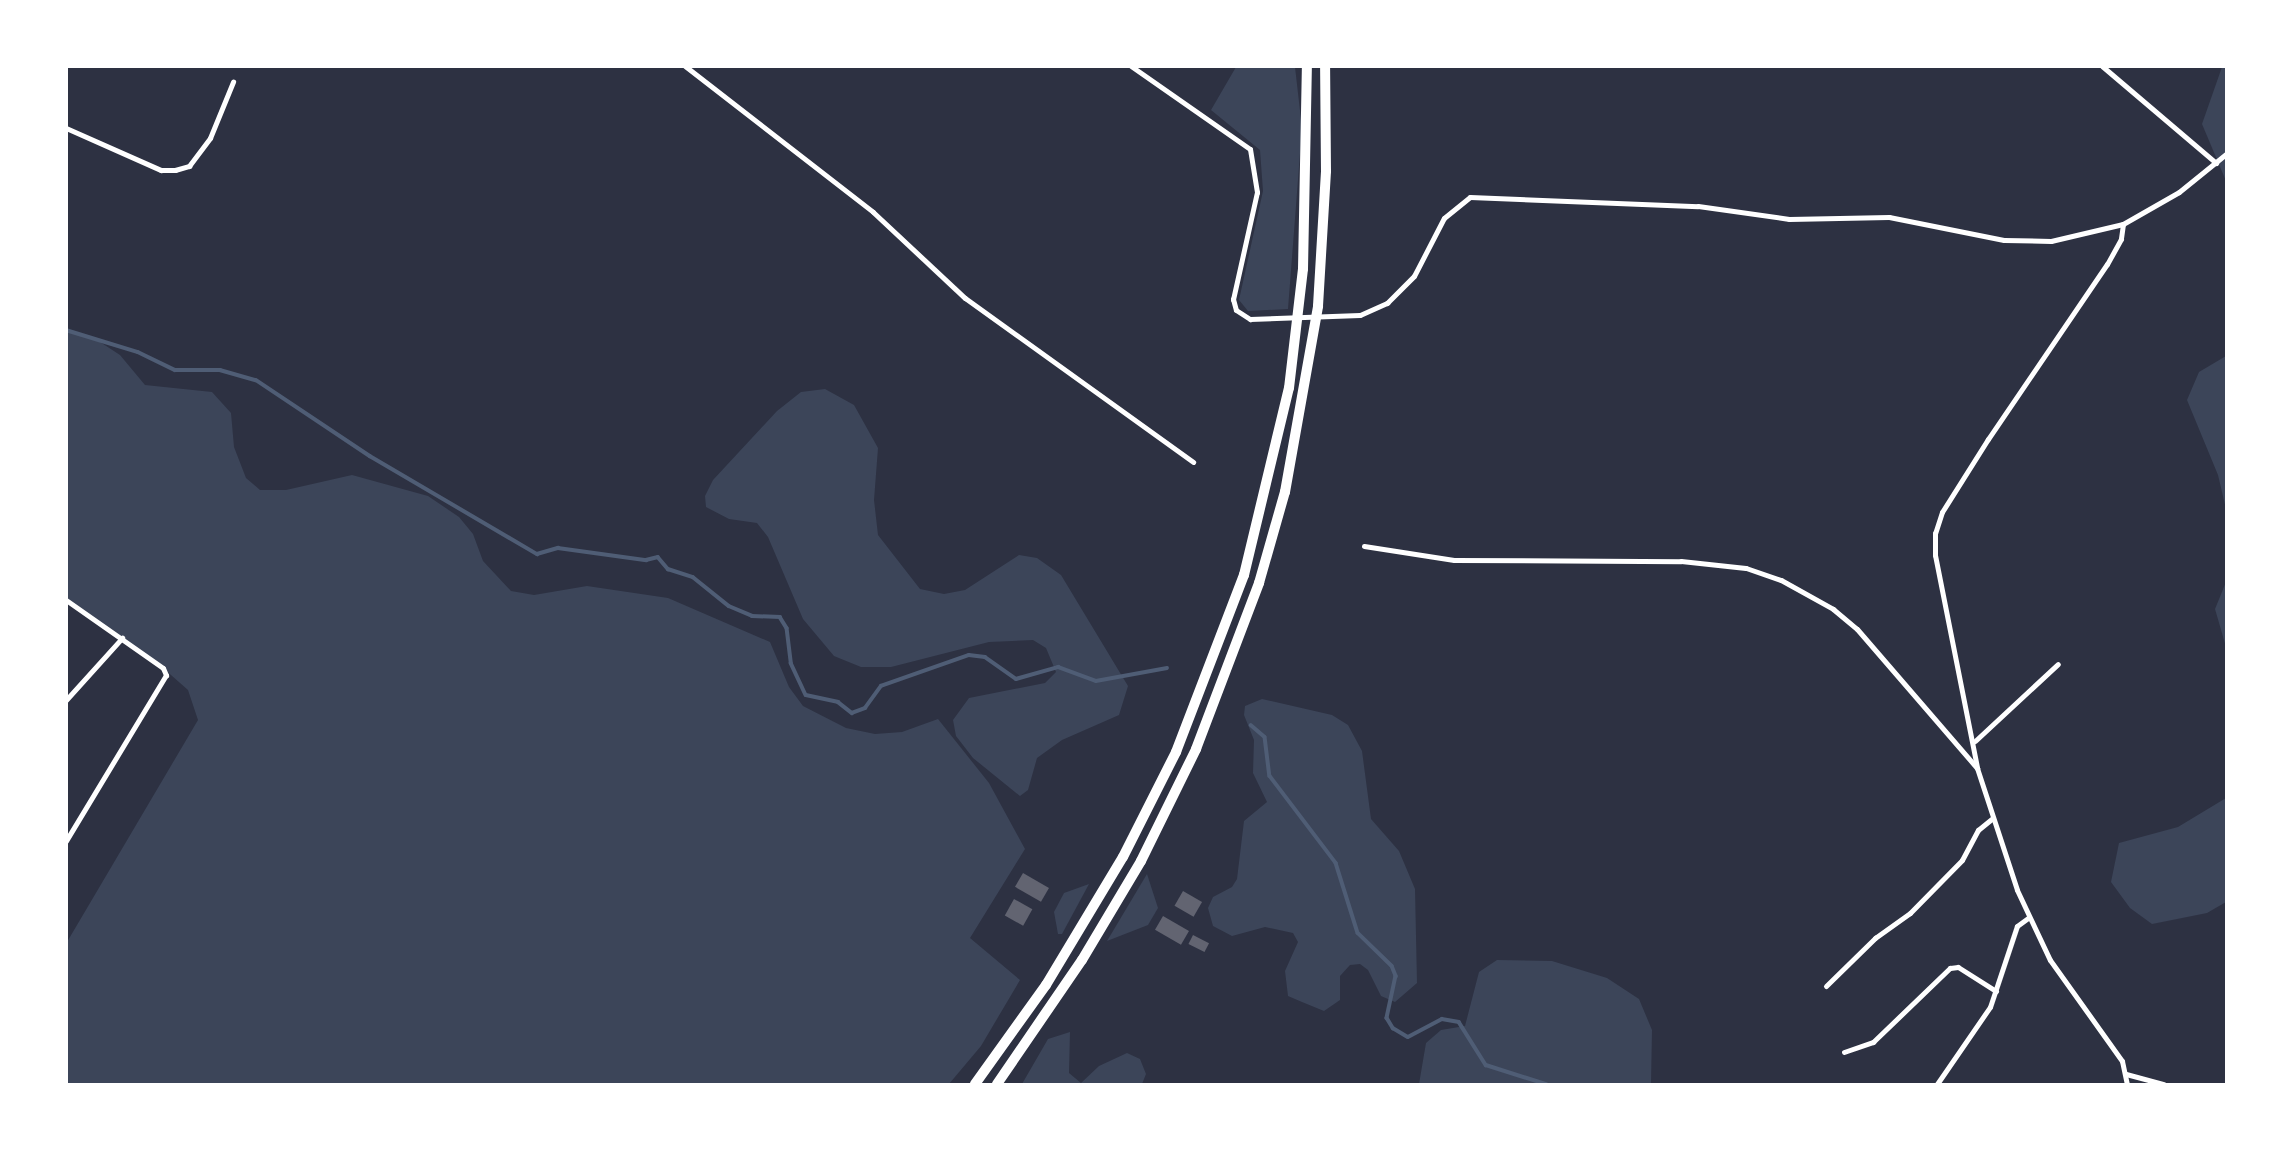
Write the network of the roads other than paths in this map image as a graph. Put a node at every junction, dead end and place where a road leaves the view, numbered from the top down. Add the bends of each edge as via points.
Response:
1 (685, 66) edge
2 (1131, 66) edge
3 (1307, 66) edge
4 (1325, 66) edge
5 (2102, 66) edge
6 (233, 82) dead end
7 (66, 128) edge
8 (2227, 155) edge
9 (2216, 163) junction
10 (2123, 224) junction
11 (1193, 462) dead end
12 (1364, 546) dead end
13 (66, 600) edge
14 (122, 638) junction
15 (2058, 664) dead end
16 (66, 700) edge
17 (1975, 741) junction
18 (1977, 768) junction
19 (1993, 818) junction
20 (66, 841) edge
21 (2028, 918) junction
22 (1826, 986) dead end
23 (1996, 991) junction
24 (1844, 1052) dead end
25 (2126, 1074) junction
26 (975, 1084) edge
27 (997, 1084) edge
28 (1937, 1084) edge
29 (2127, 1084) edge
30 (2164, 1084) edge

1 - 11 street via 873,212 965,298
2 - 10 street via 1250,149 1257,192 1233,299 1236,310 1250,318 1345,316 1377,309 1414,276 1452,207 1479,196 1730,209 1789,219 1889,217 2004,240 2060,240
3 - 26 highway via 1302,282 1289,388 1244,575 1176,752 1123,857 1046,985
4 - 27 highway via 1326,171 1318,306 1285,492 1259,583 1196,749 1141,862 1082,960
5 - 9 street
6 - 7 street via 209,138 189,166 175,170 161,170
8 - 9 street
9 - 10 street via 2179,192
10 - 17 street via 2121,239 2107,264 1988,439 1942,512 1935,533 1935,555
12 - 18 street via 1454,560 1681,561 1746,568 1769,576 1806,592 1857,629
13 - 14 street
14 - 16 street
14 - 20 street via 166,675
15 - 17 street
17 - 18 street
18 - 19 street
19 - 21 street
19 - 22 street via 1978,830 1962,860 1910,913 1875,938
21 - 23 street via 2017,926
21 - 25 street via 2050,960 2122,1061
23 - 24 street via 1958,967 1950,968 1872,1042
23 - 28 street
25 - 29 street
25 - 30 street

